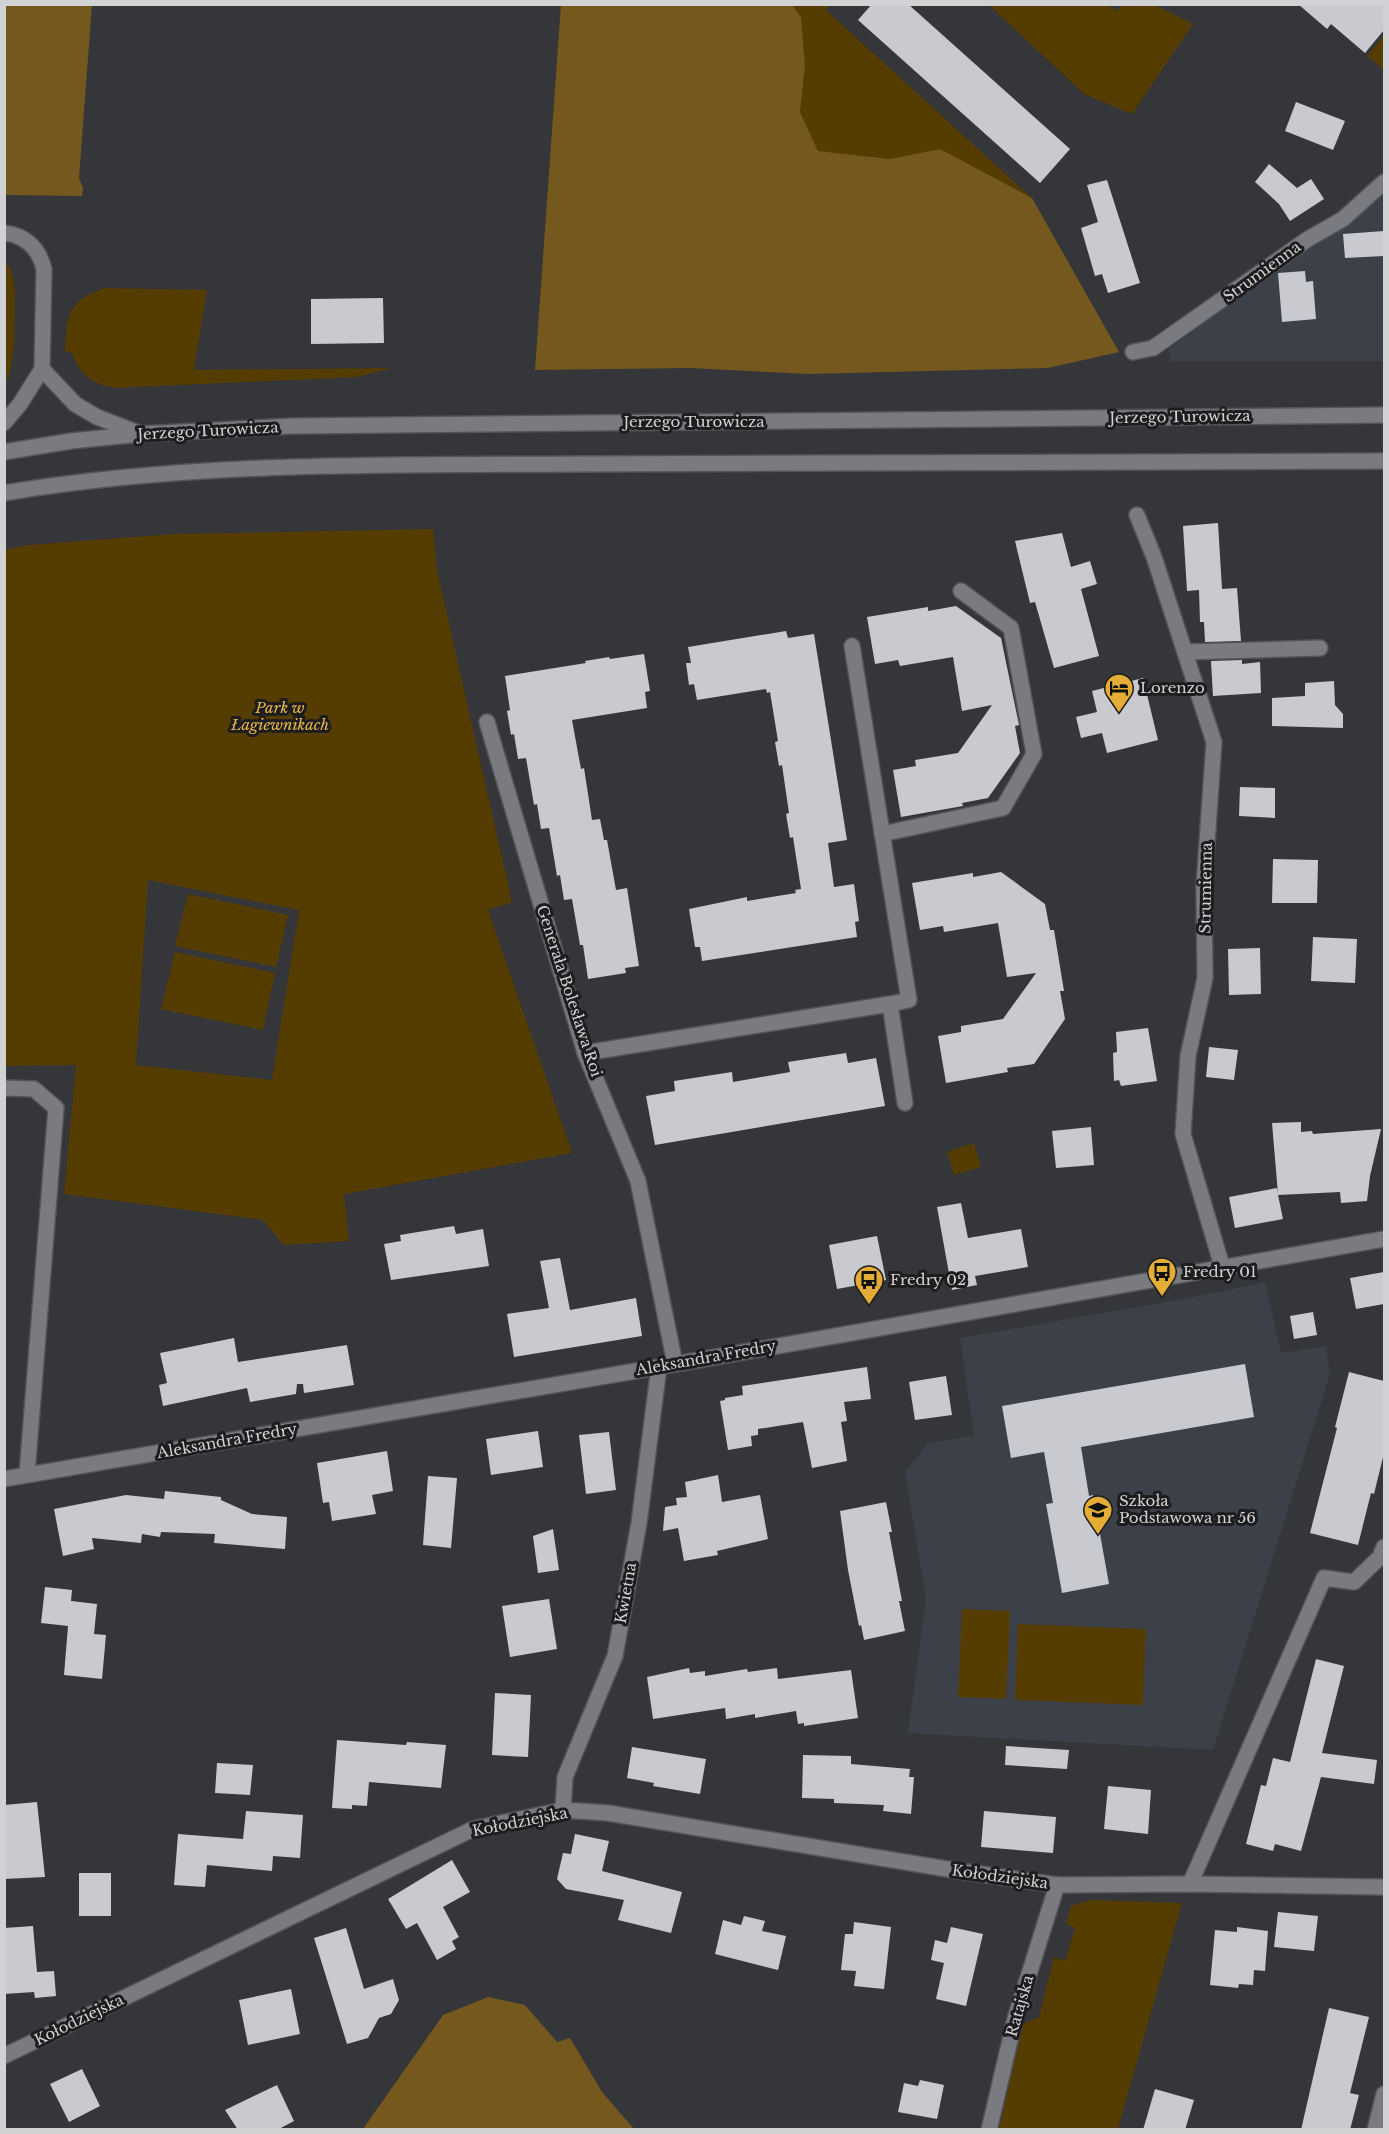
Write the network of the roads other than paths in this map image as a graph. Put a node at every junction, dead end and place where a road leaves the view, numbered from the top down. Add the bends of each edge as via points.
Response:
1 (1384, 182) edge
2 (4, 233) edge
3 (1132, 352) dead end
4 (42, 369) junction
5 (1384, 415) edge
6 (4, 423) edge
7 (141, 434) junction
8 (4, 452) edge
9 (1384, 462) edge
10 (4, 493) edge
11 (1137, 515) dead end
12 (961, 591) dead end
13 (852, 646) dead end
14 (1320, 648) dead end
15 (1185, 652) junction
16 (487, 722) dead end
17 (882, 834) junction
18 (890, 1004) junction
19 (585, 1053) junction
20 (4, 1088) edge
21 (905, 1103) dead end
22 (1384, 1239) edge
23 (1222, 1266) junction
24 (675, 1364) junction
25 (659, 1367) junction
26 (27, 1474) junction
27 (4, 1479) edge
28 (1384, 1547) edge
29 (563, 1810) junction
30 (1190, 1884) junction
31 (1057, 1885) junction
32 (1384, 1887) edge
33 (4, 2056) edge
34 (1384, 2094) edge
35 (989, 2130) edge
36 (1375, 2130) edge

1 - 3 street, Strumienna via 1343,219 1308,239 1154,348
2 - 4 street via 31,244 44,269
4 - 6 street
4 - 7 street via 75,404
5 - 7 street, Jerzego Turowicza via 351,425
7 - 8 street, Jerzego Turowicza
9 - 10 street via 310,467 168,474
11 - 15 street, Strumienna
12 - 17 street via 1011,628 1034,754 1003,808
13 - 17 street
14 - 15 street
15 - 23 street, Strumienna via 1214,742 1204,886 1205,978 1188,1056 1183,1134
16 - 19 street, Generała Bolesława Roi
17 - 18 street via 909,1000
18 - 19 street
18 - 21 street
19 - 24 street, Generała Bolesława Roi via 639,1181
20 - 26 street via 34,1089 56,1108
22 - 23 street, Aleksandra Fredry
23 - 24 street, Aleksandra Fredry
24 - 25 street, Aleksandra Fredry
25 - 26 street, Aleksandra Fredry
25 - 29 street, Kwietna via 639,1523 615,1656 565,1777
26 - 27 street, Aleksandra Fredry
28 - 30 street via 1380,1557 1354,1582 1324,1578
29 - 31 street, Kołodziejska via 608,1813
29 - 33 street, Kołodziejska via 473,1829
30 - 31 street, Kołodziejska
30 - 32 street, Kołodziejska
31 - 35 street, Ratajska via 1015,2019
34 - 36 street

